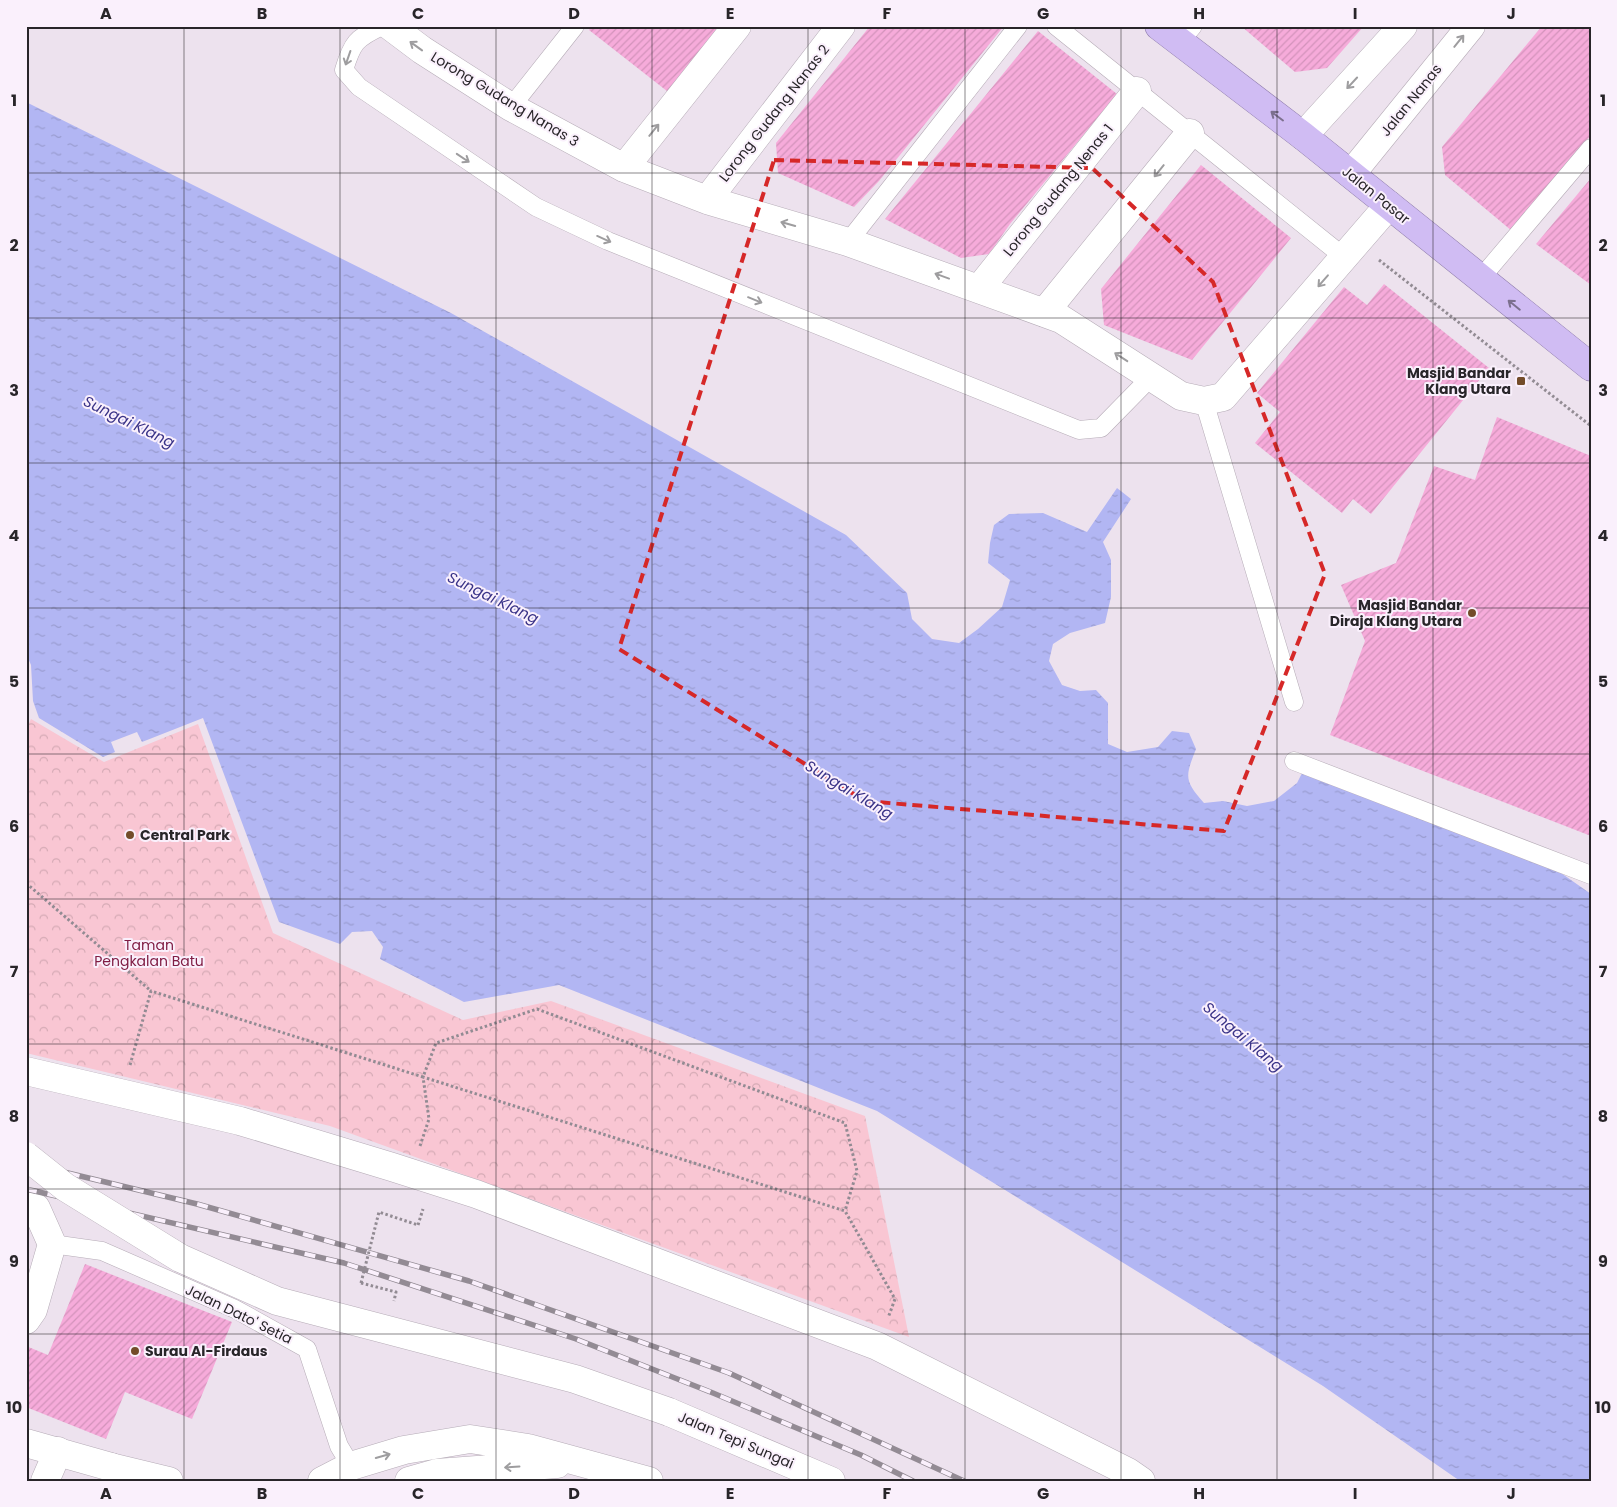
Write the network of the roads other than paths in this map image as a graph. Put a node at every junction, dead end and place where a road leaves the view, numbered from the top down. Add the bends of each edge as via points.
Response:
1 (382, 26) edge
2 (390, 26) edge
3 (575, 26) edge
4 (737, 26) edge
5 (841, 26) edge
6 (1018, 26) edge
7 (1056, 26) edge
8 (1404, 26) edge
9 (1471, 26) edge
10 (1177, 32) edge
11 (1137, 91) junction
12 (512, 106) junction
13 (1190, 133) junction
14 (1303, 136) junction
15 (1591, 148) edge
16 (624, 168) junction
17 (1351, 174) junction
18 (707, 200) junction
19 (1389, 205) junction
20 (848, 242) junction
21 (1344, 257) junction
22 (1481, 278) junction
23 (979, 289) junction
24 (1044, 313) junction
25 (1591, 367) edge
26 (1151, 377) junction
27 (1204, 401) junction
28 (1294, 702) dead end
29 (1294, 761) dead end
30 (1591, 875) edge
31 (26, 1071) edge
32 (26, 1156) edge
33 (26, 1206) edge
34 (52, 1244) junction
35 (26, 1320) edge
36 (26, 1443) edge
37 (58, 1451) junction
38 (578, 1462) junction
39 (351, 1466) junction
40 (118, 1476) edge
41 (45, 1481) edge
42 (169, 1481) edge
43 (322, 1481) edge
44 (409, 1481) edge
45 (649, 1481) edge
46 (831, 1481) edge
47 (1140, 1481) edge

1 -> 26 lane via 363,35 350,51 344,70 359,88 536,207 608,241 1079,430 1101,428
12 -> 2 street, Lorong Gudang Nanas 3 via 422,50
3 - 12 lane
16 -> 4 street
5 - 18 street, Lorong Gudang Nanas 2
6 - 20 lane
7 - 11 lane
8 -> 14 street
17 -> 9 street, Jalan Nanas
14 -> 10 highway, Jalan Pasar
11 - 13 lane
11 - 23 street, Lorong Gudang Nenas 1
12 - 16 street, Lorong Gudang Nanas 3
13 - 21 lane
13 -> 24 street
14 - 17 highway, Jalan Pasar
15 - 22 lane
16 - 18 street, Lorong Gudang Nanas 3
17 - 19 highway, Jalan Pasar
20 -> 18 street, Lorong Gudang Nanas 3
19 - 21 street
19 - 22 highway, Jalan Pasar
23 -> 20 street, Lorong Gudang Nanas 3
21 -> 27 street via 1223,397
25 -> 22 highway, Jalan Pasar
23 - 24 street, Lorong Gudang Nanas 3
26 -> 24 street, Lorong Gudang Nanas 3 via 1061,319
26 - 27 street, Lorong Gudang Nanas 3 via 1181,396
27 - 28 lane
29 - 30 lane
31 - 47 street via 240,1121 476,1194 877,1346 1128,1472
32 - 46 street, Jalan Tepi Sungai, bridge via 65,1187 180,1258 277,1302 575,1379 669,1412
33 - 34 street via 36,1208
34 - 35 street via 33,1310
34 - 39 lane, Jalan Dato' Setia via 102,1251 235,1309 307,1349 339,1446
36 - 37 street
37 - 40 street
37 - 41 street
39 -> 38 street via 404,1450 470,1439 528,1448
38 -> 44 street via 437,1473
38 - 45 street
39 - 43 street
40 - 42 street

